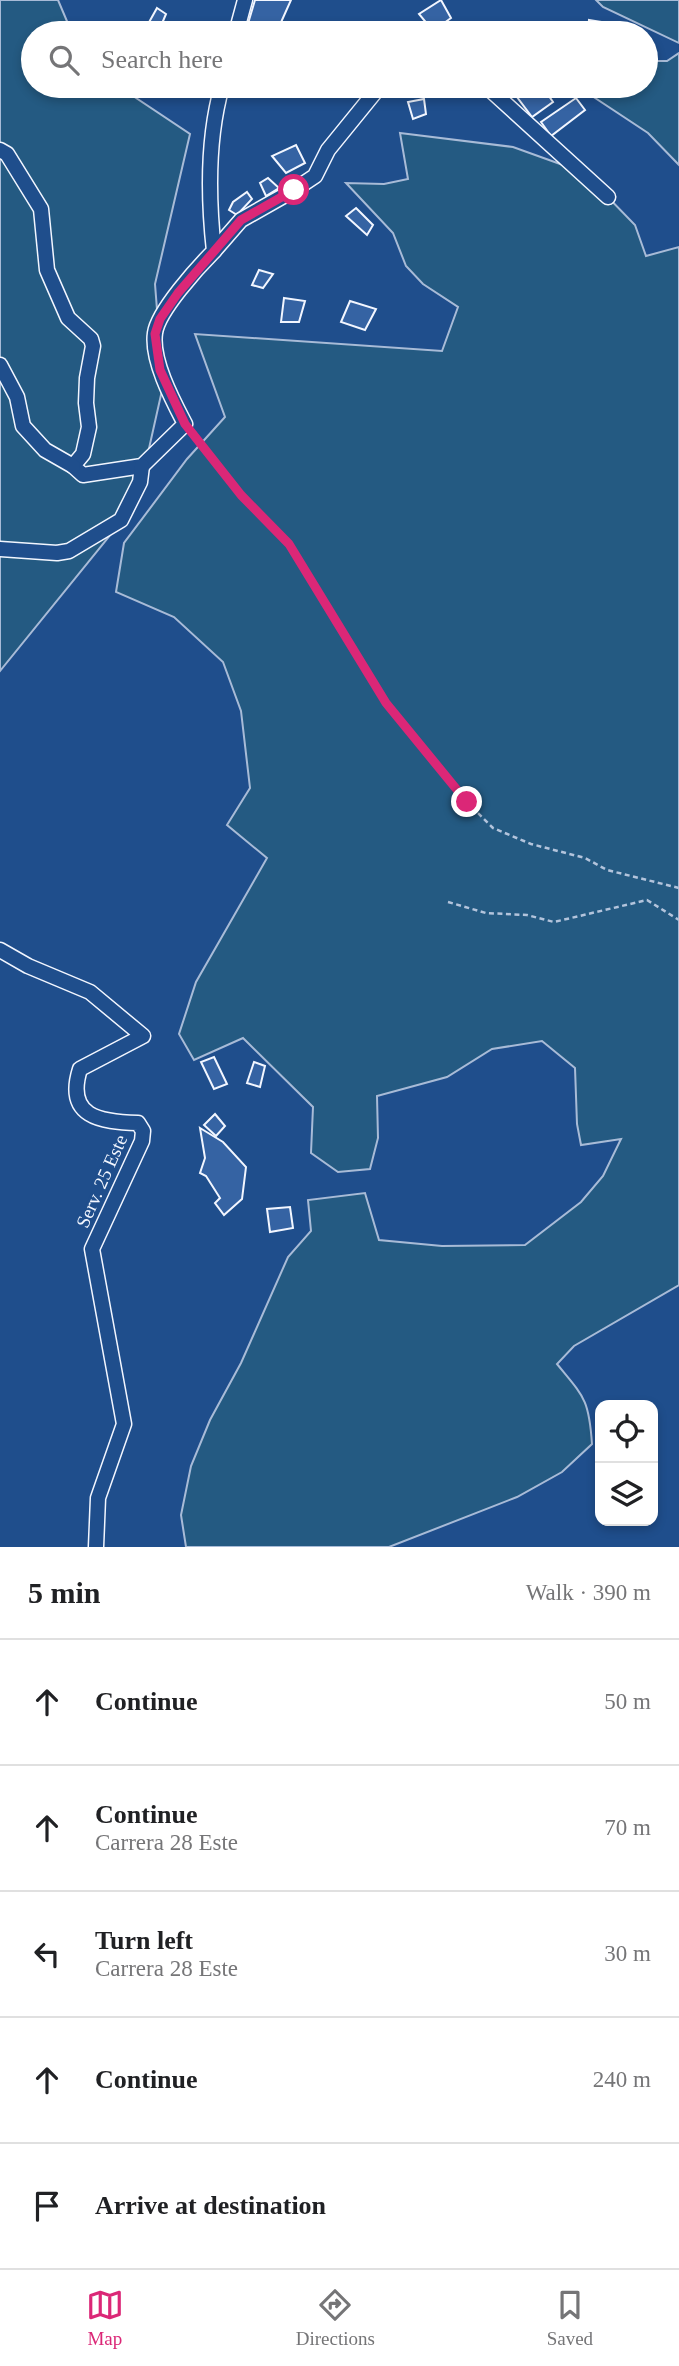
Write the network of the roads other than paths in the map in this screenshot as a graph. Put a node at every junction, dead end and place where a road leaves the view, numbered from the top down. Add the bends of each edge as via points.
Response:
1 (245, 0) edge
2 (239, 21) edge
3 (219, 98) edge
4 (370, 98) edge
5 (499, 98) edge
6 (0, 150) edge
7 (608, 197) dead end
8 (215, 251) junction
9 (0, 365) edge
10 (73, 466) junction
11 (142, 466) junction
12 (0, 549) edge
13 (0, 950) edge
14 (96, 1547) edge

1 - 2 street
3 - 8 street via 212,127 210,214
4 - 8 street via 328,150 315,176 241,220
5 - 7 street
6 - 10 street via 41,209 47,270 68,318 93,346 87,378 89,427 83,454
8 - 11 street via 160,319 155,334 160,370 185,424
9 - 10 street via 17,397 23,426 45,450
10 - 11 street via 83,475
11 - 12 street via 140,482 121,520 69,551
13 - 14 street, Serv. 25 Este via 90,992 143,1036 80,1069 75,1088 81,1106 95,1118 138,1123 143,1131 92,1249 124,1424 97,1498

